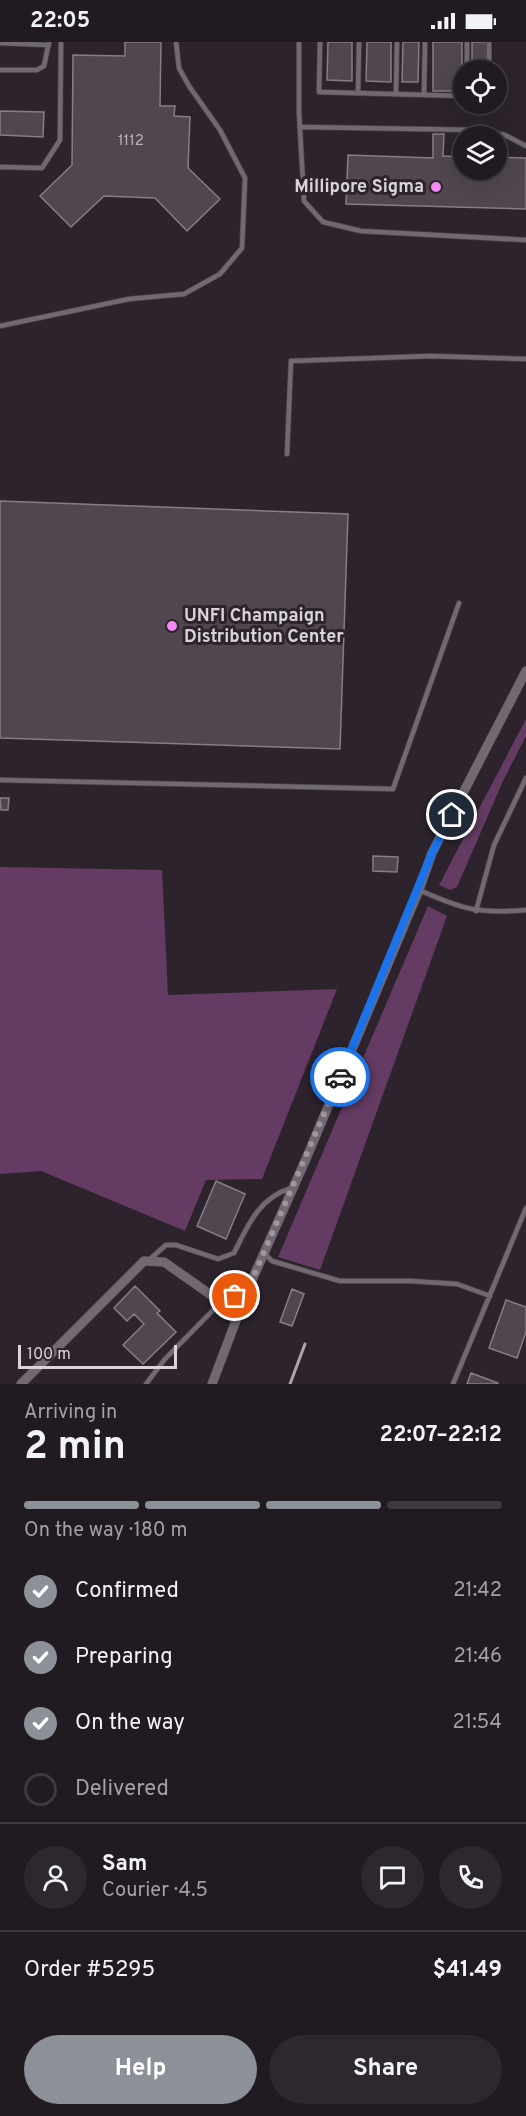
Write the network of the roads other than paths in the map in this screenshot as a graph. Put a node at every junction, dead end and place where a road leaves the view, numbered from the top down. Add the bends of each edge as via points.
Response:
1 (61, 42) edge
2 (176, 42) edge
3 (299, 42) edge
4 (320, 42) edge
5 (359, 42) edge
6 (397, 42) edge
7 (425, 42) edge
8 (467, 42) edge
9 (489, 42) edge
10 (0, 43) edge
11 (49, 43) edge
12 (467, 60) edge
13 (489, 60) edge
14 (0, 70) edge
15 (358, 93) junction
16 (396, 94) junction
17 (424, 95) junction
18 (453, 96) edge
19 (302, 127) junction
20 (526, 146) edge
21 (0, 167) edge
22 (526, 240) edge
23 (0, 326) edge
24 (526, 358) edge
25 (287, 453) dead end
26 (459, 603) dead end
27 (526, 671) edge
28 (526, 778) edge
29 (0, 780) edge
30 (418, 890) junction
31 (526, 910) edge
32 (476, 911) junction
33 (294, 1187) junction
34 (526, 1208) edge
35 (264, 1253) junction
36 (148, 1261) junction
37 (248, 1289) junction
38 (490, 1296) junction
39 (221, 1302) junction
40 (146, 1382) edge
41 (21, 1384) edge
42 (212, 1384) edge
43 (453, 1384) edge

1 - 21 lane via 60,140 42,168
2 - 23 lane via 179,68 220,130 244,178 242,248 220,274 184,294 129,299
3 - 19 lane
4 - 15 lane via 319,92
5 - 15 lane
6 - 16 lane
7 - 17 lane
8 - 12 lane
9 - 13 lane
10 - 11 lane
11 - 14 lane via 44,66 37,70
15 - 16 lane
16 - 17 lane
17 - 18 lane
19 - 20 lane via 476,130 505,135
19 - 22 lane via 304,201 323,222 361,231
24 - 25 lane via 431,356 291,361
26 - 29 lane via 393,789
27 - 30 street via 432,853
28 - 32 lane via 494,845
30 - 32 lane via 452,906
30 - 33 street
31 - 32 lane
33 - 35 street
33 - 36 lane via 276,1193 252,1216 234,1253 218,1259 166,1245
34 - 38 lane
35 - 37 street
35 - 38 lane via 272,1261 340,1281 457,1284
36 - 39 street via 164,1262
36 - 41 street
37 - 39 street
37 - 42 street
38 - 43 lane
39 - 40 lane

